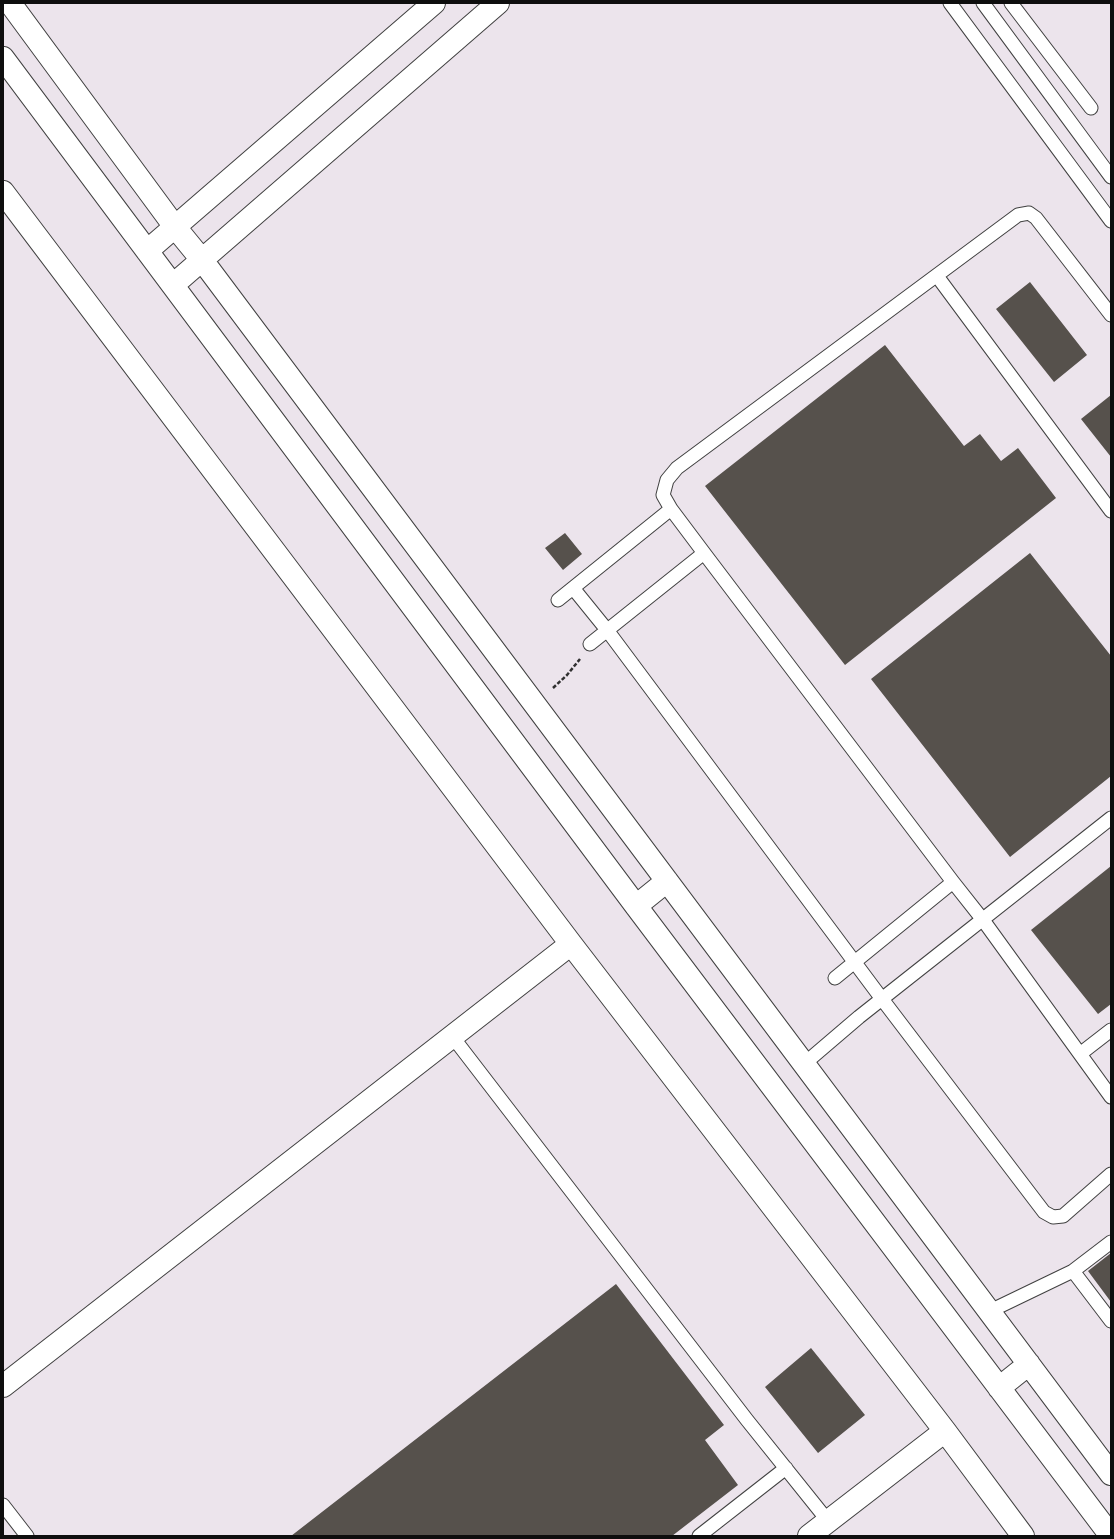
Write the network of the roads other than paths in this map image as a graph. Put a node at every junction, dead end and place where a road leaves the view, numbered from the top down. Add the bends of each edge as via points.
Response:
1 (10, 3) edge
2 (434, 3) edge
3 (498, 3) edge
4 (950, 3) edge
5 (983, 3) edge
6 (1011, 3) edge
7 (3, 58) edge
8 (1091, 108) dead end
9 (1111, 177) edge
10 (3, 192) edge
11 (1111, 222) edge
12 (175, 227) junction
13 (148, 251) junction
14 (202, 260) junction
15 (937, 276) junction
16 (173, 285) junction
17 (1111, 315) edge
18 (671, 509) junction
19 (1111, 511) edge
20 (704, 553) junction
21 (573, 588) junction
22 (558, 600) dead end
23 (607, 630) junction
24 (590, 644) road end
25 (1111, 818) edge
26 (667, 881) junction
27 (953, 882) junction
28 (636, 906) junction
29 (984, 920) junction
30 (571, 944) junction
31 (854, 962) junction
32 (836, 978) dead end
33 (882, 999) junction
34 (1111, 1030) edge
35 (452, 1036) junction
36 (1080, 1054) junction
37 (804, 1064) junction
38 (1111, 1097) edge
39 (1111, 1174) edge
40 (1111, 1242) edge
41 (1073, 1272) junction
42 (990, 1311) junction
43 (1111, 1321) edge
44 (1029, 1364) junction
45 (3, 1386) edge
46 (999, 1388) junction
47 (945, 1431) junction
48 (786, 1468) junction
49 (1111, 1474) edge
50 (3, 1505) edge
51 (828, 1521) junction
52 (27, 1536) edge
53 (699, 1536) edge
54 (809, 1536) edge
55 (1023, 1536) edge
56 (1111, 1536) edge

1 - 12 street
2 - 12 street
3 - 14 street
4 - 11 lane
5 - 9 lane
6 - 8 lane
7 - 13 street
10 - 30 street
12 - 13 street
12 - 14 street
13 - 16 street
14 - 16 street
14 - 26 street
15 - 17 lane via 1018,215 1029,213 1036,218
15 - 18 lane via 677,468 667,480 663,495
15 - 19 lane
16 - 28 street
18 - 20 lane
18 - 21 lane
20 - 23 lane
20 - 27 lane
21 - 22 lane
21 - 23 lane
23 - 24 lane
23 - 31 lane
25 - 29 lane
26 - 28 street
26 - 37 street
27 - 29 lane
27 - 31 lane
28 - 46 street
29 - 33 lane
29 - 36 lane
30 - 35 street
30 - 47 street
31 - 32 lane
31 - 33 lane
33 - 37 lane
33 - 39 lane via 1044,1212 1053,1217 1063,1216
34 - 36 lane
35 - 45 street
35 - 48 lane
36 - 38 lane
37 - 42 street
40 - 41 lane
41 - 42 lane
41 - 43 lane
42 - 44 street
44 - 46 street
44 - 49 street
46 - 56 street
47 - 51 street
47 - 55 street
48 - 51 lane
48 - 53 lane
50 - 52 lane
51 - 54 street

